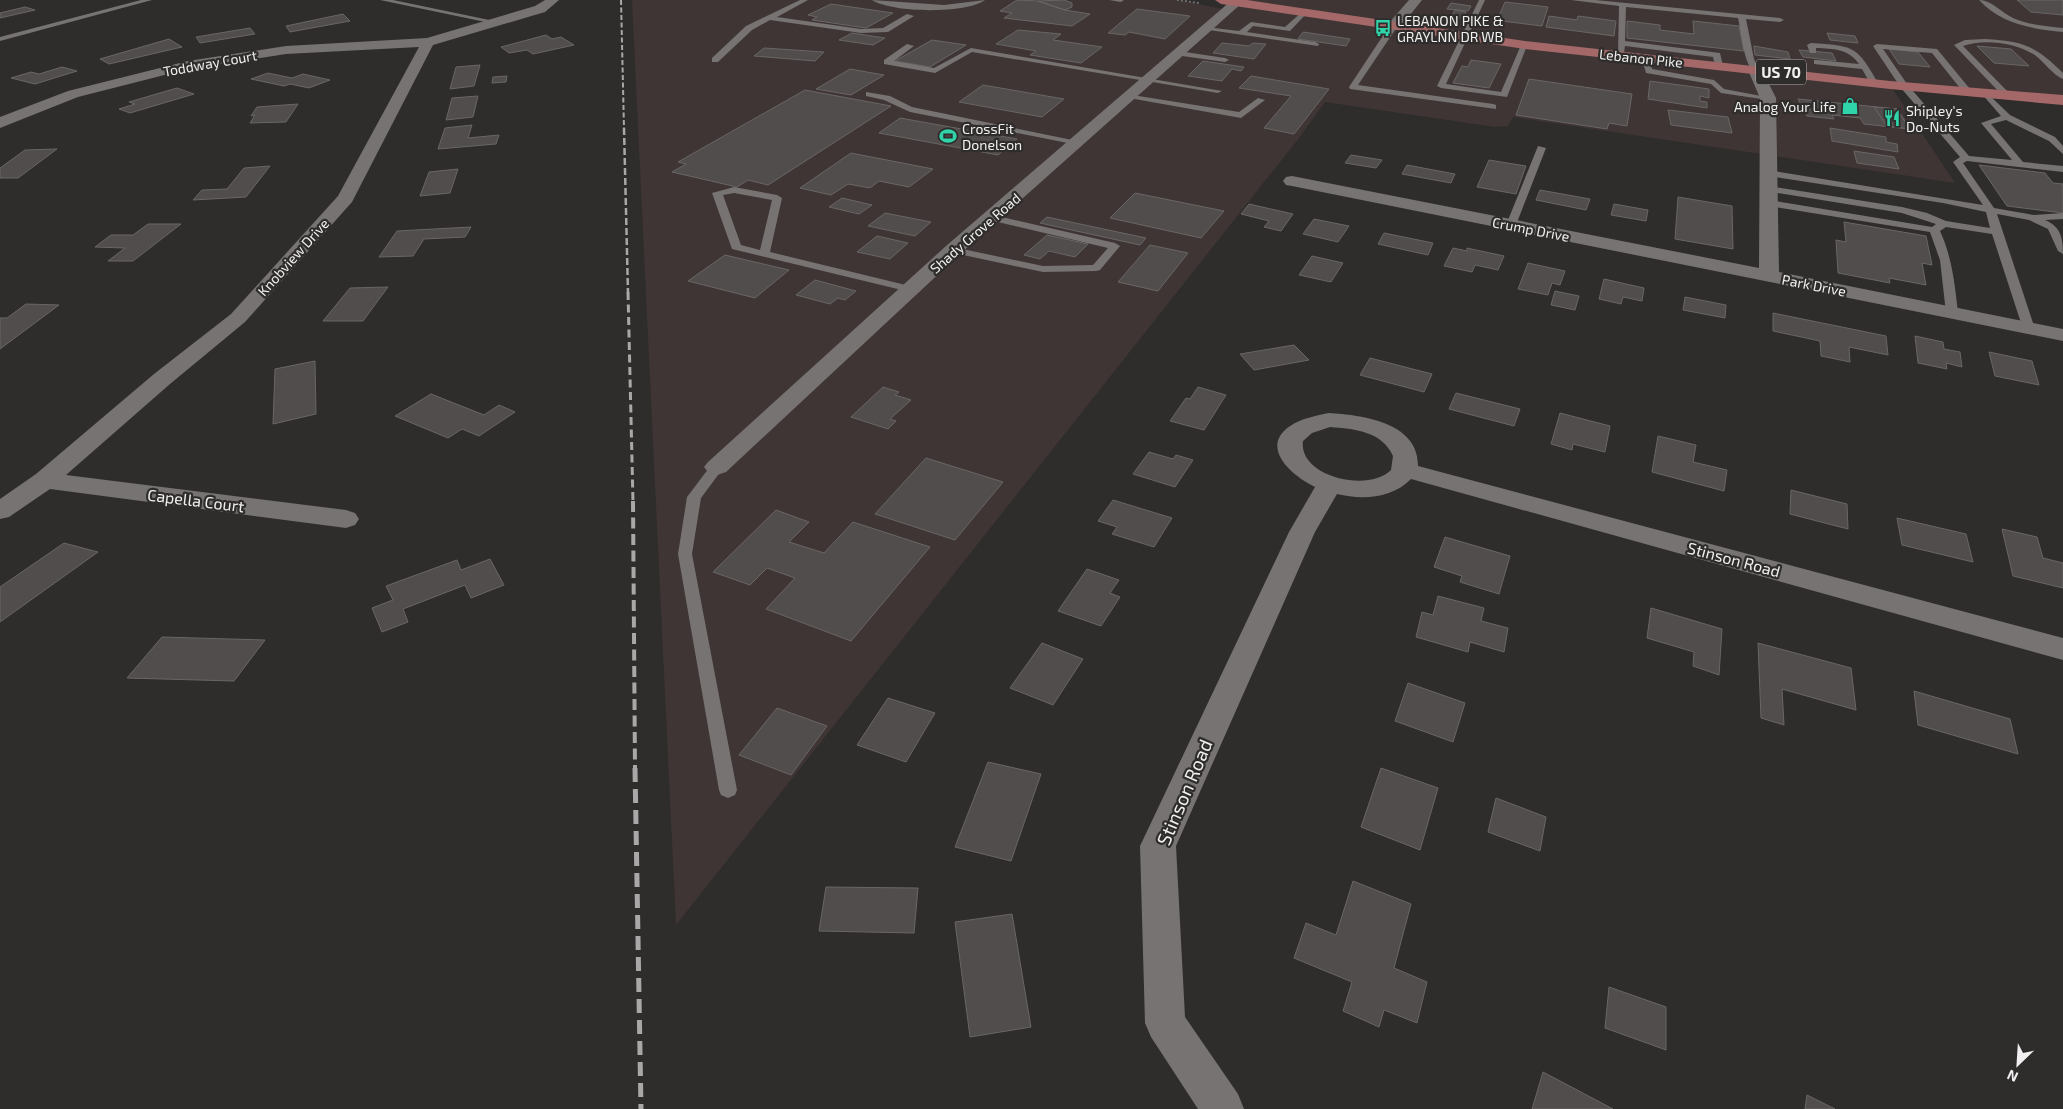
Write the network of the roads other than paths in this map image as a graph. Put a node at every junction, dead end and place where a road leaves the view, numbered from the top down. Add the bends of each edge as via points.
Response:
1 (149, 0) edge
2 (383, 0) edge
3 (553, 0) edge
4 (805, 0) edge
5 (875, 0) edge
6 (943, 0) edge
7 (982, 0) edge
8 (1112, 0) edge
9 (1121, 0) edge
10 (1416, 0) edge
11 (1482, 0) edge
12 (1574, 0) edge
13 (1982, 0) edge
14 (1230, 1) edge
15 (1622, 5) junction
16 (930, 6) junction
17 (1303, 13) junction
18 (910, 16) dead end
19 (770, 18) junction
20 (1742, 18) junction
21 (1780, 20) dead end
22 (495, 22) junction
23 (1392, 27) junction
24 (1206, 29) junction
25 (2063, 30) edge
26 (1241, 34) junction
27 (1465, 37) junction
28 (0, 39) edge
29 (428, 42) junction
30 (1315, 44) dead end
31 (1524, 45) junction
32 (910, 46) dead end
33 (1621, 50) junction
34 (1178, 53) junction
35 (1815, 57) junction
36 (1646, 59) junction
37 (715, 60) dead end
38 (1225, 60) dead end
39 (1719, 66) junction
40 (1865, 67) junction
41 (1755, 70) junction
42 (1823, 77) junction
43 (2063, 77) edge
44 (1147, 80) junction
45 (1874, 83) junction
46 (1904, 86) junction
47 (1218, 91) dead end
48 (1967, 91) junction
49 (1985, 93) junction
50 (869, 94) dead end
51 (2006, 95) junction
52 (1129, 96) junction
53 (1768, 98) junction
54 (1261, 100) dead end
55 (2063, 100) edge
56 (1493, 107) dead end
57 (2007, 118) junction
58 (0, 122) edge
59 (1078, 142) junction
60 (1541, 148) dead end
61 (2063, 151) edge
62 (1966, 158) junction
63 (2020, 164) junction
64 (2063, 169) edge
65 (1292, 181) dead end
66 (1768, 188) junction
67 (1991, 210) junction
68 (2063, 216) edge
69 (993, 218) junction
70 (2032, 218) junction
71 (1944, 224) junction
72 (1511, 225) junction
73 (1934, 230) junction
74 (1996, 232) junction
75 (953, 250) junction
76 (2063, 251) edge
77 (764, 254) junction
78 (1769, 276) junction
79 (910, 289) junction
80 (1952, 313) junction
81 (2029, 328) junction
82 (2063, 335) edge
83 (717, 467) joint
84 (1405, 470) junction
85 (46, 480) junction
86 (1329, 485) junction
87 (0, 512) edge
88 (346, 519) dead end
89 (2063, 649) edge
90 (728, 790) dead end
91 (1223, 1109) edge

1 - 28 lane
2 - 22 lane
3 - 22 street via 540,9
4 - 19 lane
5 - 16 lane via 906,7
6 - 16 lane
7 - 16 lane via 967,6
8 - 9 lane
10 - 23 street
11 - 27 lane
12 - 15 lane
13 - 25 lane via 1998,15 2014,22
14 - 17 main road, Lebanon Pike / US 70
14 - 24 street, Shady Grove Road
15 - 20 lane
15 - 33 lane
17 - 23 main road, Lebanon Pike / US 70
17 - 26 lane via 1287,29 1251,24
18 - 19 lane via 885,30 861,31
19 - 37 lane via 749,28
20 - 21 lane
20 - 41 lane
22 - 29 street
23 - 27 main road, Lebanon Pike / US 70
23 - 56 lane via 1353,87
24 - 26 lane
24 - 34 street, Shady Grove Road
26 - 30 lane
27 - 31 main road, Lebanon Pike / US 70
27 - 31 lane via 1441,86 1504,95
29 - 58 street, Toddway Court via 286,50 188,65 73,94
29 - 85 street, Knobview Drive via 346,198 238,318
31 - 33 main road, Lebanon Pike / US 70
32 - 44 lane via 887,62 935,71 972,50
33 - 36 main road, Lebanon Pike / US 70
33 - 39 lane via 1717,55
34 - 38 lane
34 - 44 street, Shady Grove Road
35 - 40 lane
35 - 40 lane via 1811,45 1848,48 1857,52
35 - 42 lane
36 - 39 main road, Lebanon Pike / US 70
36 - 53 lane via 1650,71 1714,82 1721,91
39 - 41 main road, Lebanon Pike / US 70
40 - 45 lane
41 - 42 main road, Lebanon Pike / US 70
41 - 53 street, Park Drive
42 - 45 main road, Lebanon Pike / US 70
43 - 51 lane via 2028,48 1984,41 1958,45
44 - 47 lane
44 - 52 street, Shady Grove Road
45 - 46 main road, Lebanon Pike / US 70
46 - 48 main road, Lebanon Pike / US 70
46 - 48 lane via 1877,46 1934,52
46 - 62 lane
48 - 49 main road, Lebanon Pike / US 70
49 - 51 main road, Lebanon Pike / US 70
49 - 57 lane
50 - 59 lane via 918,111
51 - 55 main road, Lebanon Pike / US 70
52 - 54 lane via 1241,115
52 - 59 street, Shady Grove Road
53 - 66 street, Park Drive
57 - 61 lane via 2052,139
57 - 63 lane via 1986,124
59 - 69 street, Shady Grove Road
60 - 72 lane
62 - 63 lane
62 - 67 lane via 1958,162
63 - 64 lane
65 - 72 street, Crump Drive
66 - 67 lane via 1942,200
66 - 71 lane via 1902,210
66 - 73 lane
66 - 78 street, Park Drive
67 - 70 lane
67 - 74 lane
68 - 70 lane
69 - 75 street, Shady Grove Road
69 - 75 lane via 1116,246 1096,268 1043,269
70 - 76 lane via 2052,227
71 - 73 lane
71 - 74 lane
72 - 78 street, Crump Drive
73 - 80 lane via 1944,264
74 - 81 lane
75 - 79 street, Shady Grove Road
77 - 77 lane via 777,198 734,190 718,193 736,247
77 - 79 lane
78 - 80 street, Park Drive
79 - 83 street, Shady Grove Road
80 - 81 street, Park Drive
81 - 82 street, Park Drive
83 - 90 lane via 694,497 684,554
84 - 86 street via 1395,482 1380,488 1361,490
84 - 86 street via 1404,451 1382,431 1347,420 1312,423 1291,439 1289,450 1293,462 1304,473
84 - 89 street, Stinson Road
85 - 87 street, Knobview Drive
85 - 88 street, Capella Court
86 - 91 street, Stinson Road via 1302,532 1158,846 1165,1022

